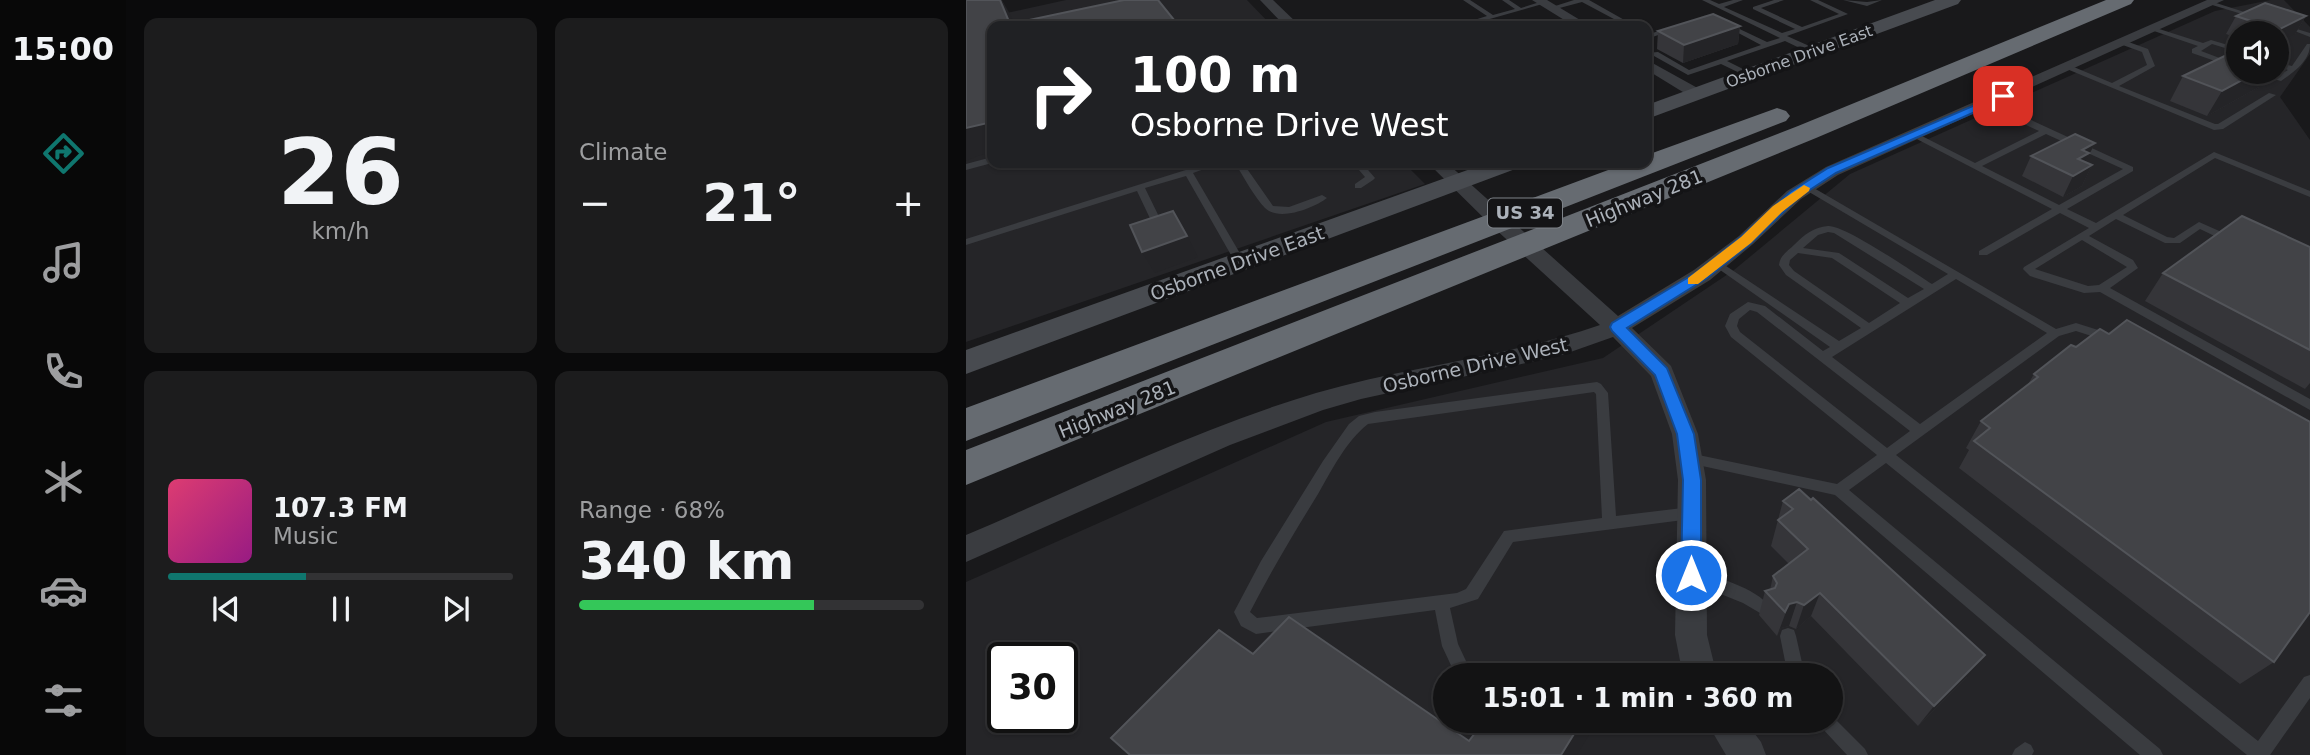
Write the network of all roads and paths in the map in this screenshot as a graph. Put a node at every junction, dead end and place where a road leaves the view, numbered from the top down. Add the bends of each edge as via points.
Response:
1 (1266, 0) edge
2 (1466, 0) edge
3 (1505, 0) edge
4 (1583, 0) edge
5 (1705, 0) edge
6 (1740, 0) edge
7 (1781, 0) edge
8 (1813, 0) edge
9 (1846, 0) edge
10 (1879, 0) edge
11 (1952, 0) edge
12 (2083, 0) edge
13 (2124, 0) edge
14 (2215, 1) edge
15 (1544, 4) edge
16 (1719, 6) junction
17 (1520, 9) junction
18 (1492, 17) junction
19 (1288, 21) edge
20 (1477, 21) edge
21 (1574, 21) edge
22 (1623, 21) edge
23 (2271, 21) edge
24 (1681, 26) edge
25 (1729, 26) edge
26 (2289, 27) edge
27 (1801, 29) junction
28 (2153, 29) junction
29 (1652, 35) edge
30 (2310, 35) edge
31 (1783, 37) junction
32 (2123, 42) junction
33 (1767, 45) junction
34 (2204, 46) junction
35 (2226, 46) edge
36 (2310, 46) edge
37 (1812, 51) junction
38 (1652, 54) edge
39 (1721, 61) junction
40 (2226, 63) edge
41 (1652, 67) edge
42 (2066, 67) junction
43 (2289, 68) edge
44 (2294, 69) junction
45 (2289, 72) edge
46 (1748, 75) junction
47 (2112, 86) junction
48 (1697, 93) junction
49 (2272, 95) dead end
50 (1987, 103) junction
51 (1652, 110) edge
52 (2046, 131) junction
53 (1913, 135) junction
54 (987, 161) edge
55 (1975, 166) junction
56 (966, 167) edge
57 (1201, 168) edge
58 (1242, 168) edge
59 (1362, 168) edge
60 (1475, 168) edge
61 (1188, 172) junction
62 (1447, 172) edge
63 (1358, 186) dead end
64 (1140, 187) junction
65 (1807, 187) junction
66 (2310, 194) edge
67 (1322, 198) dead end
68 (2059, 209) junction
69 (2116, 215) junction
70 (2095, 227) junction
71 (1162, 233) edge
72 (1512, 234) junction
73 (2082, 236) junction
74 (966, 242) edge
75 (2242, 246) edge
76 (1797, 250) junction
77 (1983, 253) dead end
78 (1240, 262) junction
79 (1717, 263) junction
80 (1956, 274) junction
81 (2102, 288) junction
82 (1932, 289) junction
83 (1909, 304) junction
84 (1617, 327) junction
85 (1869, 328) junction
86 (2055, 333) junction
87 (2122, 345) edge
88 (1839, 347) junction
89 (1824, 356) junction
90 (966, 362) edge
91 (2310, 405) edge
92 (966, 425) edge
93 (1921, 432) junction
94 (1886, 456) junction
95 (1689, 458) junction
96 (966, 468) edge
97 (1839, 490) junction
98 (1691, 513) junction
99 (1609, 523) junction
100 (966, 549) edge
101 (1691, 575) junction
102 (1441, 602) junction
103 (1760, 606) dead end
104 (1788, 636) dead end
105 (1458, 663) edge
106 (1697, 663) edge
107 (1794, 663) edge
108 (2310, 683) edge
109 (1732, 733) edge
110 (1838, 733) edge
111 (2259, 754) edge
112 (1748, 755) edge
113 (1859, 755) edge
114 (2154, 755) edge

1 - 19 street
2 - 18 lane
3 - 17 lane
4 - 15 lane
4 - 22 lane
5 - 16 lane
6 - 16 lane
7 - 27 lane via 1755,8
8 - 27 lane via 1845,14
9 - 10 lane via 1860,4
11 - 37 street, Osborne Drive East
12 - 72 highway, Highway 281 / US 34
13 - 72 highway, Highway 281 / US 34 via 1807,132
14 - 23 lane
14 - 28 street, Osborne Drive West
15 - 17 lane
15 - 21 street
16 - 31 lane
17 - 18 lane
18 - 20 lane
24 - 29 lane
25 - 33 lane
26 - 30 lane
27 - 31 lane
28 - 32 street, Osborne Drive West
28 - 34 lane
31 - 33 lane
31 - 37 lane
32 - 42 street, Osborne Drive West
32 - 47 lane via 2145,51 2151,66
33 - 39 lane
34 - 35 lane
34 - 40 lane via 2195,51
36 - 44 lane
37 - 46 street, Osborne Drive East
38 - 39 lane via 1688,73
39 - 46 lane
41 - 48 street
42 - 47 lane
42 - 50 street, Osborne Drive West
43 - 44 lane
44 - 45 lane
46 - 48 street, Osborne Drive East
47 - 49 lane via 2214,127
48 - 51 street, Osborne Drive East
50 - 52 lane
50 - 53 street, Osborne Drive West
52 - 55 lane
52 - 68 lane via 2130,169
53 - 55 lane
53 - 65 street, Osborne Drive West
54 - 56 lane
55 - 68 lane
57 - 61 lane
58 - 67 lane via 1276,211
59 - 63 lane via 1370,177
60 - 62 street, Osborne Drive East
61 - 64 lane
61 - 78 lane
62 - 72 street
62 - 78 street, Osborne Drive East
64 - 71 lane
64 - 74 lane
65 - 79 street, Osborne Drive West
65 - 80 lane
66 - 69 lane via 2214,155
68 - 70 lane
68 - 77 lane
69 - 70 lane
69 - 75 lane via 2165,240 2176,241 2199,225
70 - 73 lane
72 - 84 street
72 - 92 highway, Highway 281 / US 34
72 - 96 highway, Highway 281 / US 34
73 - 81 lane via 2133,268
73 - 81 lane via 2028,269 2088,290
76 - 82 lane via 1813,232 1836,230
76 - 83 lane via 1835,255
76 - 85 lane via 1785,259 1787,270
78 - 90 street, Osborne Drive East
79 - 84 street, Osborne Drive West
79 - 88 lane
80 - 82 lane
80 - 86 lane
81 - 91 lane
82 - 83 lane
83 - 85 lane
84 - 95 street via 1662,372
84 - 100 street, Osborne Drive West via 1562,347 1316,403 1221,438
85 - 88 lane
86 - 87 lane via 2076,327
86 - 93 lane
88 - 89 lane
89 - 93 lane
89 - 94 lane via 1761,309 1748,306 1734,317 1731,326 1735,334
93 - 94 lane
94 - 97 lane
94 - 111 lane
95 - 97 lane
95 - 98 street
97 - 114 lane
98 - 99 lane
98 - 101 street
99 - 102 lane via 1509,536 1472,594
99 - 102 lane via 1602,393 1597,387 1376,417 1354,428 1328,465 1242,612 1256,626
101 - 103 lane
101 - 106 street
102 - 105 lane
104 - 107 lane
108 - 111 lane
109 - 112 street
110 - 113 lane

